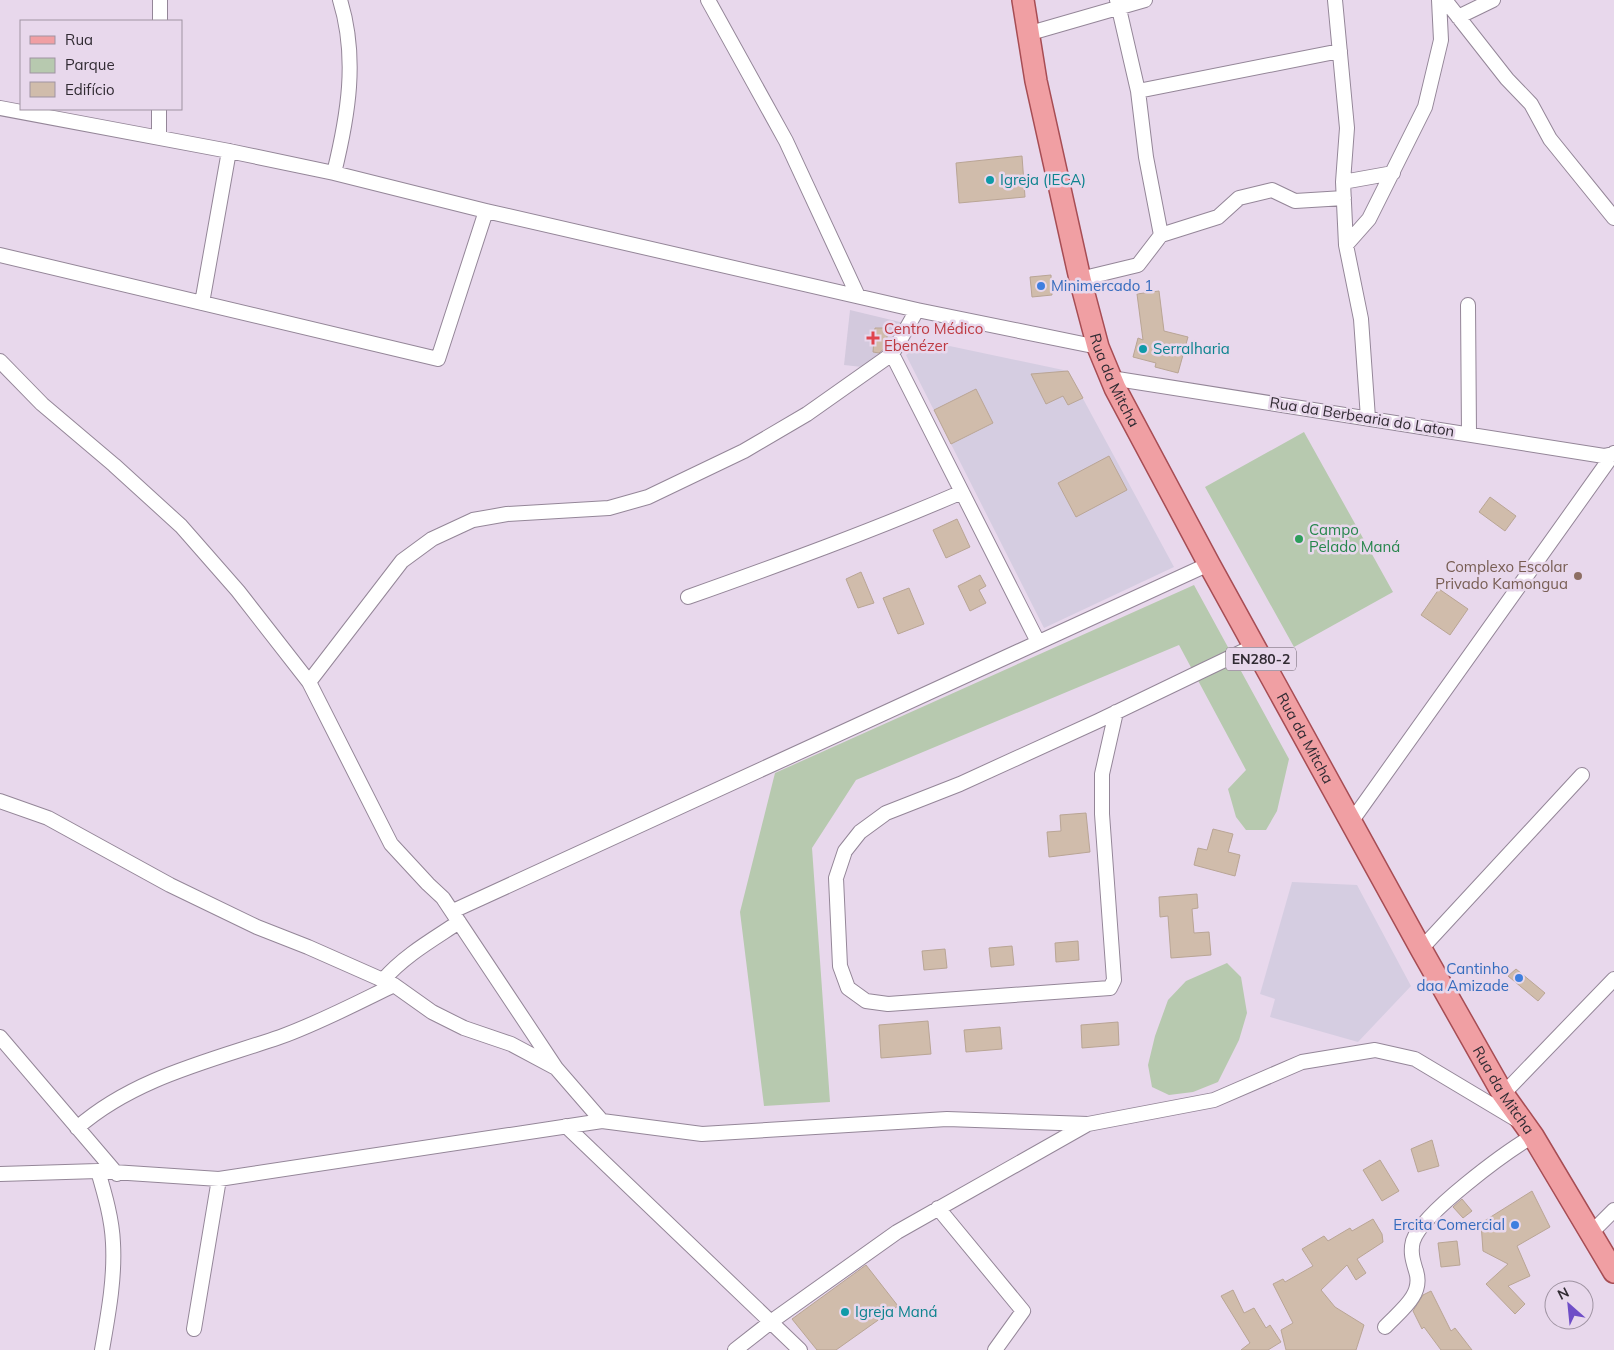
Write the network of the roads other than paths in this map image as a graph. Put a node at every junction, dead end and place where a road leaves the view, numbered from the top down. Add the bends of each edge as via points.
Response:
1 (160, 0) edge
2 (340, 0) edge
3 (708, 0) edge
4 (1023, 0) edge
5 (1145, 0) edge
6 (1334, 0) edge
7 (1439, 0) edge
8 (1445, 0) edge
9 (1493, 0) edge
10 (1118, 4) edge
11 (1458, 17) junction
12 (160, 20) edge
13 (1027, 34) junction
14 (1340, 51) junction
15 (1138, 91) junction
16 (0, 108) edge
17 (159, 110) edge
18 (159, 137) junction
19 (229, 151) junction
20 (334, 173) junction
21 (1393, 173) junction
22 (1343, 182) junction
23 (1344, 198) junction
24 (486, 211) junction
25 (1614, 218) edge
26 (1161, 235) junction
27 (1346, 245) junction
28 (0, 255) edge
29 (1080, 279) junction
30 (857, 294) junction
31 (202, 303) junction
32 (1468, 305) dead end
33 (917, 310) junction
34 (1098, 347) junction
35 (892, 354) junction
36 (0, 361) edge
37 (1111, 378) junction
38 (1368, 418) junction
39 (1469, 434) junction
40 (1613, 453) edge
41 (962, 492) junction
42 (1209, 564) junction
43 (688, 597) dead end
44 (1038, 642) junction
45 (1254, 646) junction
46 (309, 682) junction
47 (1116, 712) junction
48 (1582, 776) dead end
49 (0, 800) edge
50 (1351, 822) junction
51 (456, 916) junction
52 (1421, 949) junction
53 (1614, 979) edge
54 (389, 983) junction
55 (0, 1037) edge
56 (556, 1068) junction
57 (1503, 1094) junction
58 (602, 1121) junction
59 (1088, 1124) junction
60 (566, 1126) junction
61 (77, 1128) junction
62 (1528, 1130) junction
63 (98, 1171) junction
64 (0, 1174) edge
65 (117, 1174) junction
66 (219, 1180) junction
67 (938, 1208) junction
68 (1614, 1210) edge
69 (1591, 1233) junction
70 (1614, 1272) edge
71 (772, 1321) junction
72 (1385, 1327) dead end
73 (194, 1329) dead end
74 (102, 1350) edge
75 (735, 1350) edge
76 (800, 1350) edge
77 (995, 1350) edge

1 - 12 street
2 - 20 street via 345,16 351,85
3 - 30 street via 786,141
4 - 13 main road, Rua da Mitcha / EN280-2
5 - 10 street
6 - 14 street
7 - 21 street via 1442,40 1425,107
8 - 11 street
9 - 11 street
10 - 13 street
10 - 15 street
11 - 25 street via 1531,104 1550,139
13 - 29 main road, Rua da Mitcha / EN280-2
14 - 15 street
14 - 22 street via 1347,128
15 - 26 street via 1146,157
16 - 18 street
17 - 18 street
18 - 19 street
19 - 20 street
19 - 31 street
20 - 24 street
21 - 22 street
21 - 27 street via 1369,219
22 - 23 street
23 - 26 street via 1295,201 1272,190 1239,198 1218,217
23 - 27 street
24 - 30 street
24 - 31 street via 438,359
26 - 29 street via 1138,265
27 - 38 street via 1361,319
28 - 31 street
29 - 34 main road, Rua da Mitcha / EN280-2
30 - 33 street
32 - 39 street
33 - 34 street
33 - 35 street
34 - 37 main road, Rua da Mitcha / EN280-2
35 - 41 street
35 - 46 street via 807,414 744,451 648,497 609,508 507,514 473,520 432,539 402,561
36 - 46 street via 42,404 181,526 238,591
37 - 38 street, Rua da Berbearia do Laton
37 - 42 main road, Rua da Mitcha / EN280-2
38 - 39 street, Rua da Berbearia do Laton
39 - 40 street, Rua da Berbearia do Laton via 1604,456
40 - 50 street
41 - 43 street via 828,548
41 - 44 street
42 - 44 street
42 - 45 main road, Rua da Mitcha / EN280-2
44 - 51 street
45 - 47 street
45 - 50 main road, Rua da Mitcha / EN280-2
46 - 51 street via 391,844
47 - 47 street via 1102,774 1114,980 1110,988 888,1004 866,1001 848,988 840,966 836,878 845,851 860,832 886,813 960,784
48 - 52 street
49 - 54 street via 48,818 162,881 256,927
50 - 52 main road, Rua da Mitcha / EN280-2
51 - 54 street via 397,965
51 - 56 street
52 - 57 main road, Rua da Mitcha / EN280-2
53 - 57 street
54 - 56 street via 432,1012 464,1028 511,1044
54 - 61 street via 282,1036 131,1090 95,1112
55 - 61 street
56 - 58 street
57 - 62 main road, Rua da Mitcha / EN280-2
58 - 59 street via 702,1134 947,1119
58 - 60 street
59 - 62 street via 1214,1100 1302,1062 1375,1050 1415,1059
59 - 67 street
60 - 66 street
60 - 71 street
61 - 65 street
62 - 69 main road, Rua da Mitcha / EN280-2
62 - 72 street via 1426,1222 1414,1239 1411,1251 1419,1278 1415,1296
63 - 64 street
63 - 65 street
63 - 74 street via 113,1243 112,1288
65 - 66 street
66 - 73 street
67 - 71 street via 897,1232
67 - 77 street via 1023,1311
68 - 69 street
69 - 70 main road, Rua da Mitcha / EN280-2
71 - 75 street
71 - 76 street

